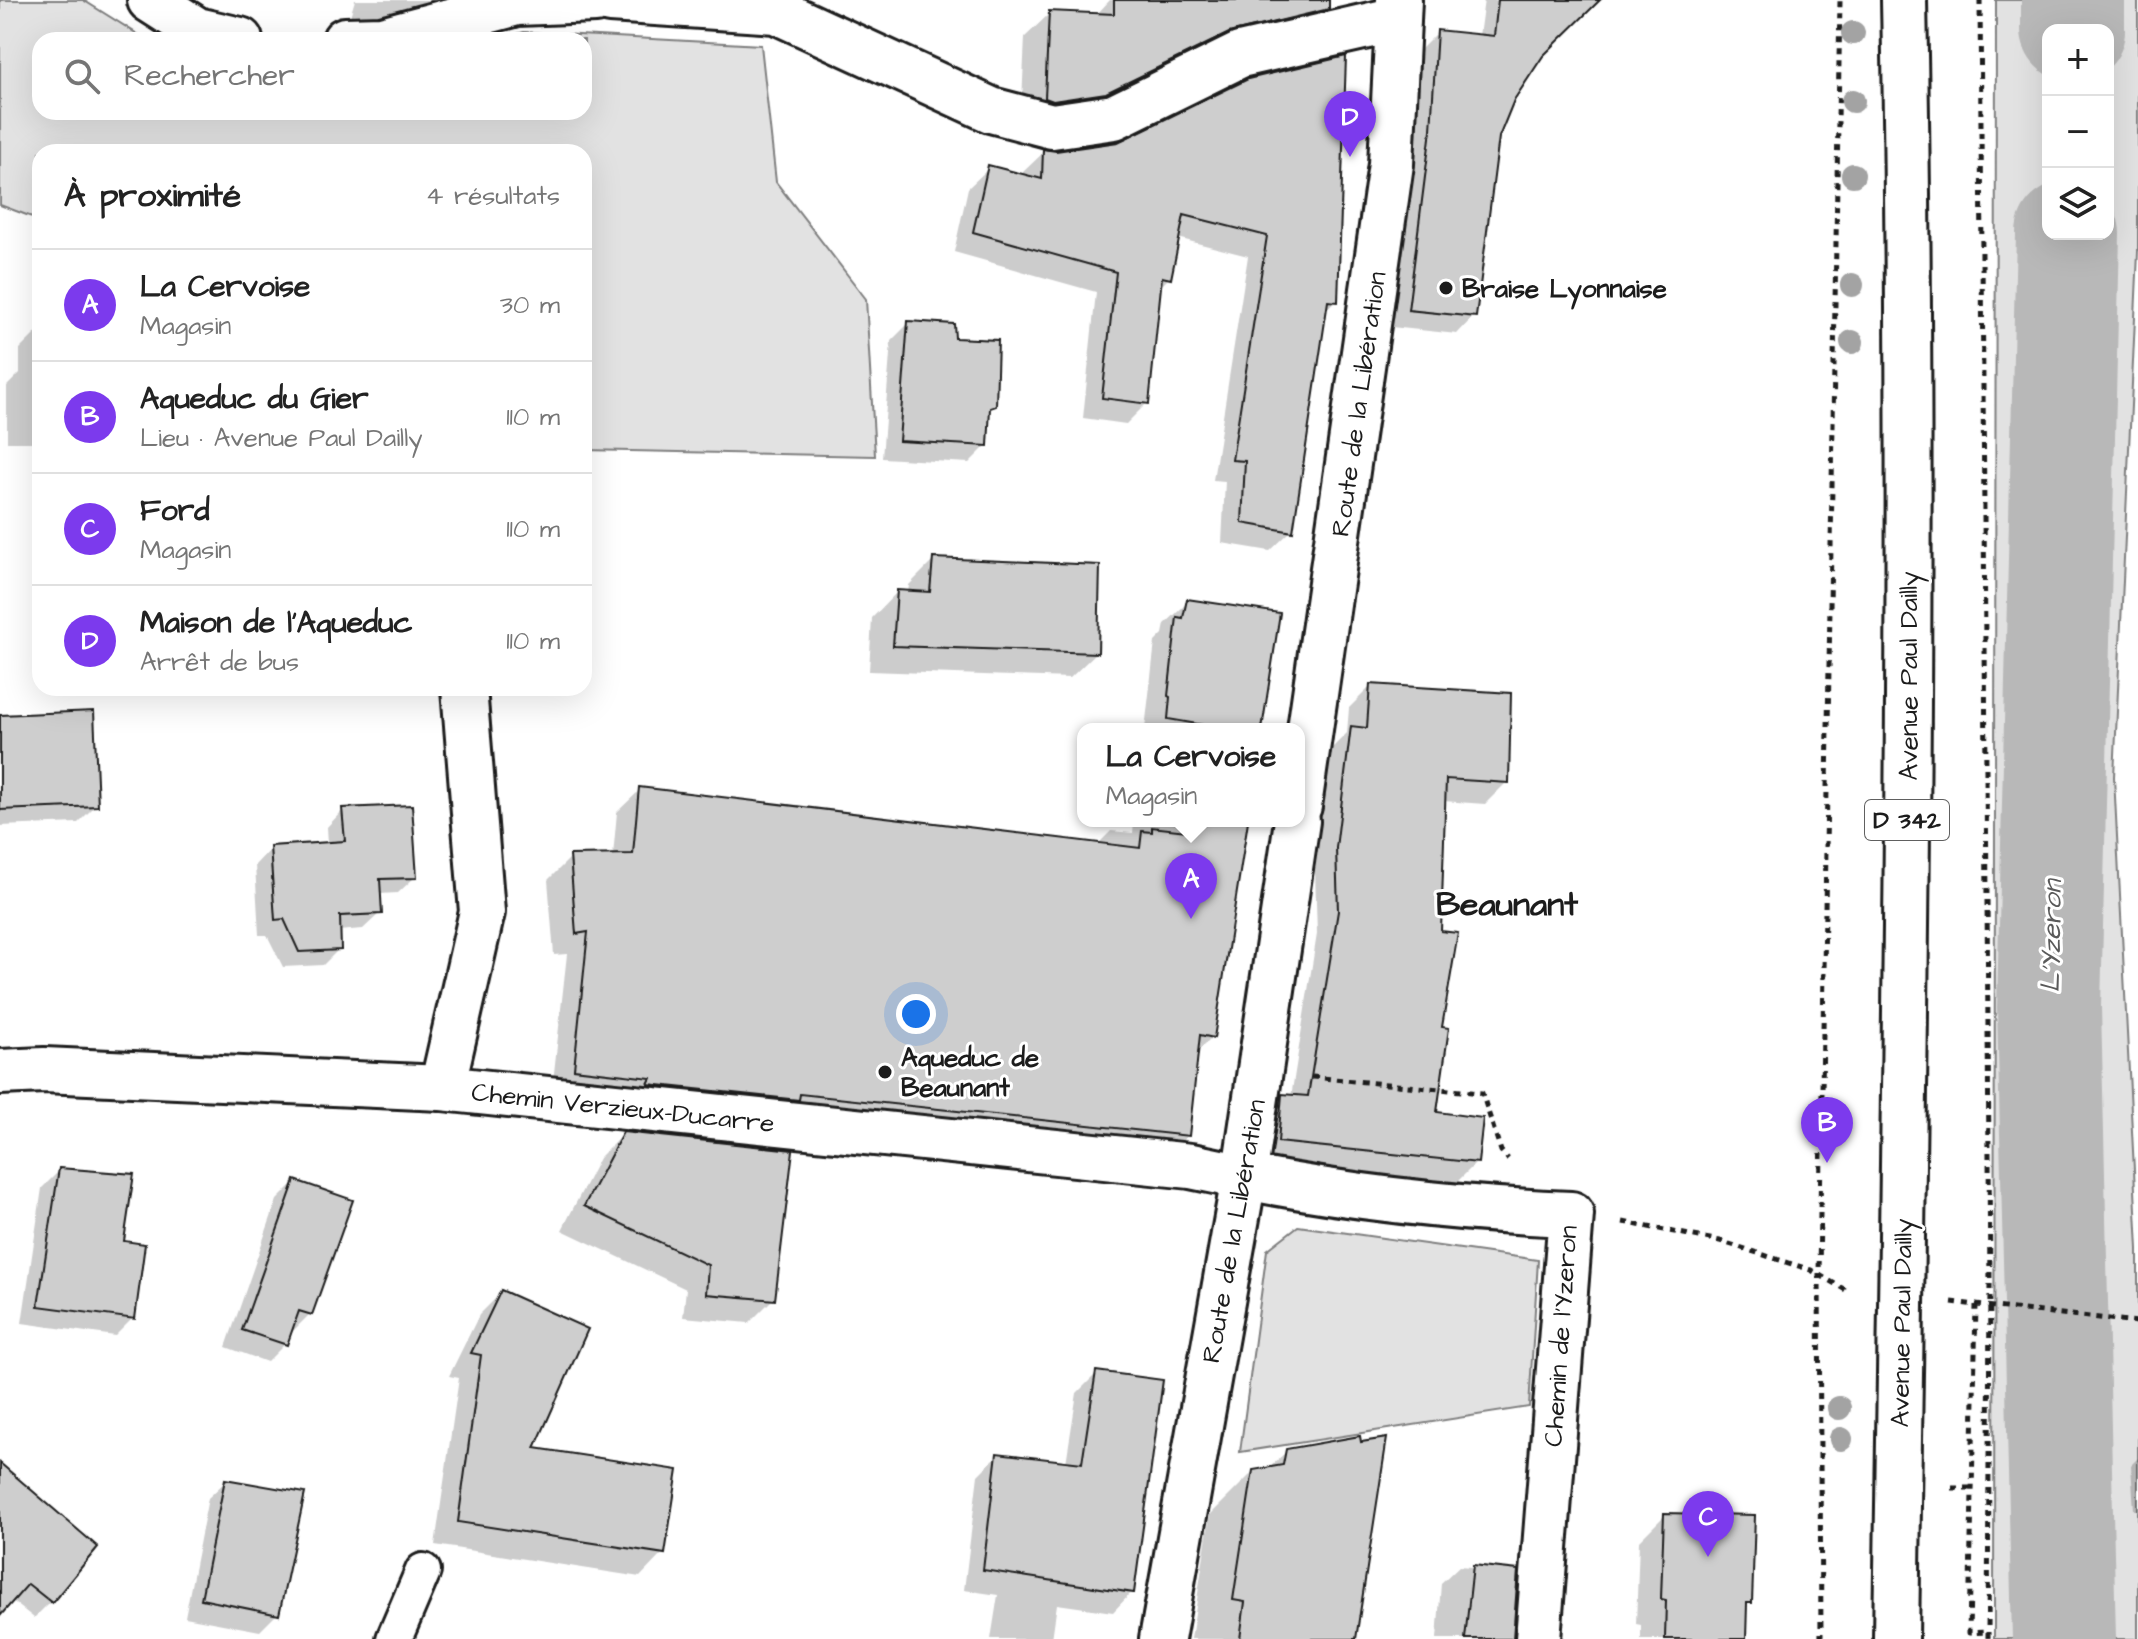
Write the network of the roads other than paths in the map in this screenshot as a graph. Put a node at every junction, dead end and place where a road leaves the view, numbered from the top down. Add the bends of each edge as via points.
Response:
1 (150, 0) edge
2 (595, 0) edge
3 (610, 0) edge
4 (1904, 0) edge
5 (780, 6) edge
6 (1399, 9) edge
7 (206, 32) edge
8 (408, 32) edge
9 (465, 696) edge
10 (1305, 764) edge
11 (1296, 827) edge
12 (0, 1072) edge
13 (442, 1088) junction
14 (1244, 1178) junction
15 (423, 1571) dead end
16 (394, 1639) edge
17 (1162, 1639) edge
18 (1538, 1639) edge
19 (1896, 1639) edge

1 - 7 street
2 - 8 street via 517,3
3 - 5 street
4 - 19 street, Avenue Paul Dailly / D 342 via 1909,603
5 - 6 street via 991,110 1052,126 1114,117 1240,55
6 - 10 street, Route de la Libération via 1391,164
9 - 13 street via 482,912
11 - 14 street, Route de la Libération
12 - 13 street, Chemin Verzieux-Ducarre
13 - 14 street, Chemin Verzieux-Ducarre via 1191,1166
14 - 17 street, Route de la Libération
14 - 18 street, Chemin de l'Yzeron via 1362,1196 1571,1214
15 - 16 lane

